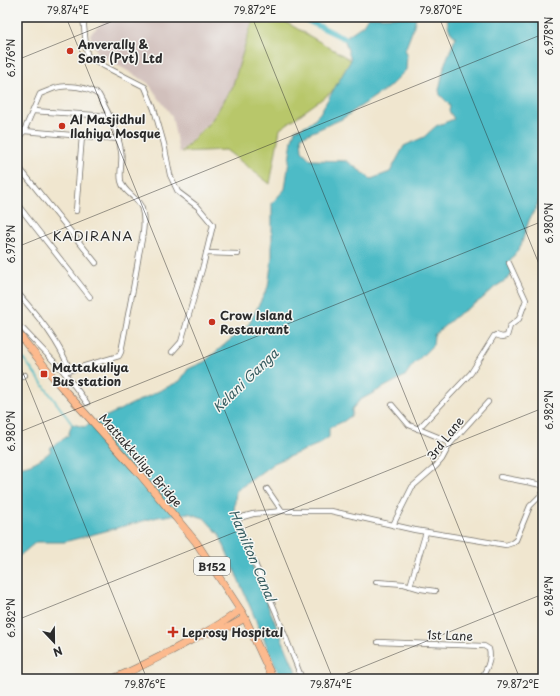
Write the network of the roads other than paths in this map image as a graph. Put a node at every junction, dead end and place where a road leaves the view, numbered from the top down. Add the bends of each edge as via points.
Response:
1 (83, 17) edge
2 (33, 111) junction
3 (110, 116) junction
4 (17, 128) edge
5 (24, 131) junction
6 (82, 136) junction
7 (17, 140) edge
8 (119, 140) junction
9 (17, 164) edge
10 (17, 204) edge
11 (76, 211) dead end
12 (206, 253) junction
13 (238, 254) dead end
14 (509, 262) dead end
15 (96, 263) dead end
16 (17, 292) edge
17 (90, 297) dead end
18 (17, 331) edge
19 (172, 352) dead end
20 (70, 370) junction
21 (64, 372) junction
22 (25, 375) dead end
23 (17, 379) edge
24 (488, 402) dead end
25 (87, 403) dead end
26 (392, 405) dead end
27 (418, 429) junction
28 (450, 444) junction
29 (500, 477) dead end
30 (543, 486) edge
31 (267, 489) dead end
32 (543, 493) edge
33 (282, 512) junction
34 (393, 525) junction
35 (426, 532) junction
36 (376, 582) dead end
37 (410, 586) junction
38 (435, 591) dead end
39 (240, 610) junction
40 (245, 618) junction
41 (198, 636) junction
42 (378, 642) dead end
43 (127, 676) edge
44 (112, 679) edge
45 (273, 679) edge
46 (302, 679) edge
47 (481, 679) edge

1 - 12 street via 87,55 145,87 164,144 170,175 178,192 198,208 213,225
2 - 3 street
2 - 3 street via 40,94 68,87 95,92
2 - 5 street
3 - 8 street
4 - 5 street
5 - 6 street
5 - 7 street
6 - 8 street
6 - 11 street
8 - 20 street via 122,152 122,185 141,204 144,222 121,352 115,358
9 - 15 street
10 - 17 street
12 - 13 street
12 - 19 street via 181,342
14 - 27 street via 526,300 519,319 511,324 507,336 494,336 470,373
16 - 20 street via 48,329
18 - 21 street via 23,329
18 - 39 main road, Mattakkuliya Bridge / B152 via 204,552
20 - 21 street
21 - 25 street
22 - 23 street
24 - 28 street, 3rd Lane
26 - 27 street via 406,422
27 - 28 street
28 - 34 street, 3rd Lane via 436,466 412,487
29 - 30 street
31 - 33 street
32 - 35 street via 530,506 516,540 509,544
33 - 34 street via 331,511
33 - 46 street via 239,518 239,524
34 - 35 street
35 - 37 street
36 - 37 street
37 - 38 street
39 - 40 main road, B152
39 - 41 main road
40 - 41 main road via 231,626
40 - 45 main road, B152
41 - 43 main road
42 - 47 street, 1st Lane via 484,646 489,649 489,660
43 - 44 main road

